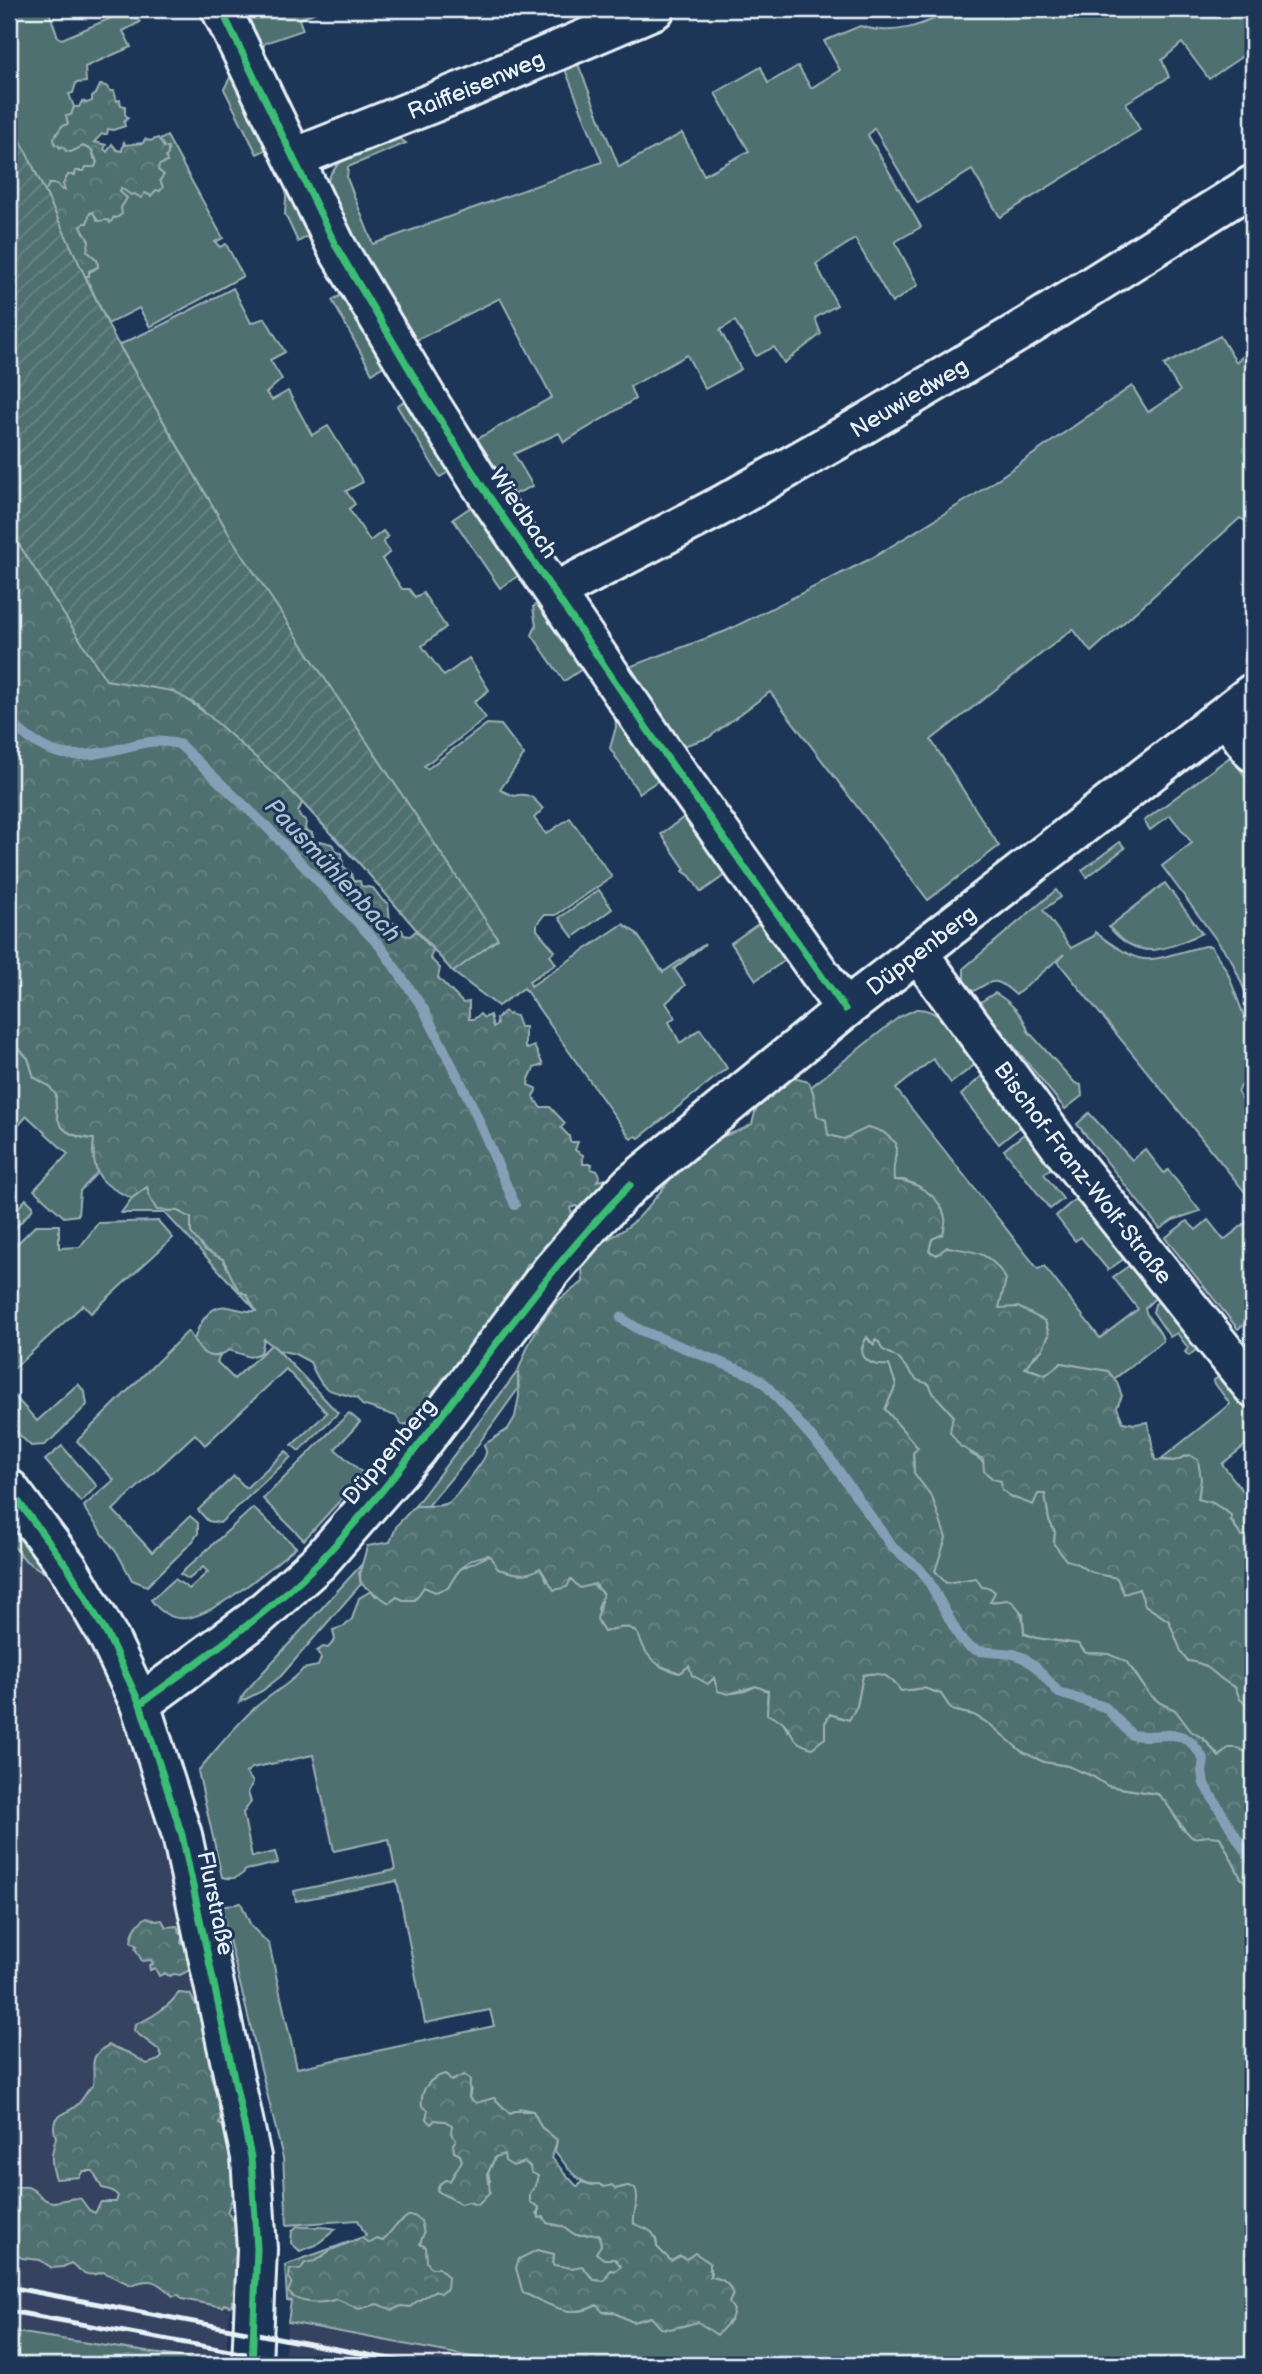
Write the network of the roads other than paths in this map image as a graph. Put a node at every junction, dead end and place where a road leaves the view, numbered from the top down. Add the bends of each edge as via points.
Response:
1 (221, 9) edge
2 (655, 9) edge
3 (294, 158) junction
4 (1253, 185) edge
5 (555, 592) junction
6 (1239, 704) edge
7 (1253, 752) edge
8 (918, 953) junction
9 (845, 1009) junction
10 (1253, 1387) edge
11 (9, 1489) edge
12 (140, 1704) junction
13 (252, 2365) edge

1 - 3 street, Wiedbach
2 - 3 street, Raiffeisenweg
3 - 5 street, Wiedbach via 337,248 387,332 480,483
4 - 5 street, Neuwiedweg via 858,428
5 - 9 street, Wiedbach
6 - 7 street
6 - 8 street, Düppenberg
8 - 9 street, Düppenberg
8 - 10 street, Bischof-Franz-Wolf-Straße via 1060,1146
9 - 12 street, Düppenberg via 630,1185 552,1270 416,1451 319,1562 254,1620
11 - 12 street, Flurstraße via 84,1593
12 - 13 street, Flurstraße via 181,1835 251,2157 257,2249

